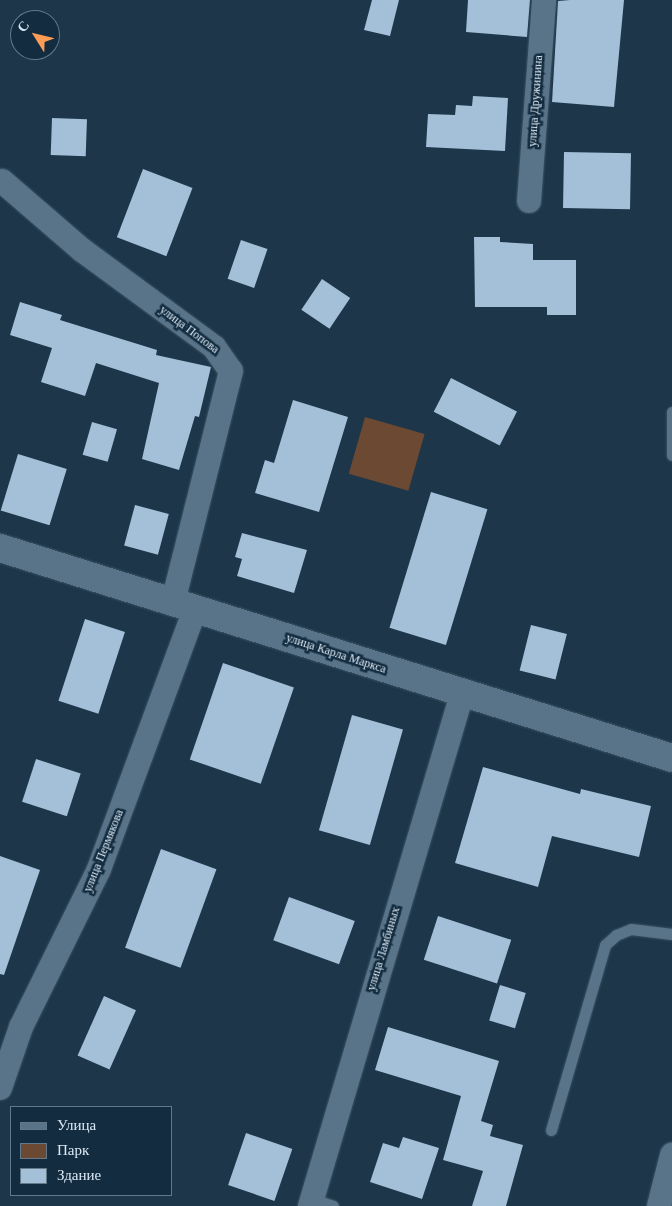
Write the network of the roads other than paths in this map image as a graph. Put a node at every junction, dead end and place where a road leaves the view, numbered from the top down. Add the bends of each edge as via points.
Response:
1 (544, 0) edge
2 (2, 181) dead end
3 (529, 201) dead end
4 (672, 412) edge
5 (672, 455) edge
6 (0, 548) edge
7 (184, 606) junction
8 (462, 694) junction
9 (672, 758) edge
10 (672, 934) edge
11 (0, 1088) edge
12 (551, 1130) dead end
13 (672, 1155) edge
14 (318, 1204) edge
15 (659, 1206) edge

1 - 3 street, улица Дружинина
2 - 7 street, улица Попова via 82,250 214,347 231,371
4 - 5 lane
6 - 7 street, улица Карла Маркса
7 - 8 street, улица Карла Маркса
7 - 11 street, улица Пермякова via 99,869 21,1027
8 - 9 street, улица Карла Маркса
8 - 14 street, улица Ламбиных
10 - 12 lane via 631,929 616,934 605,945
13 - 15 street

